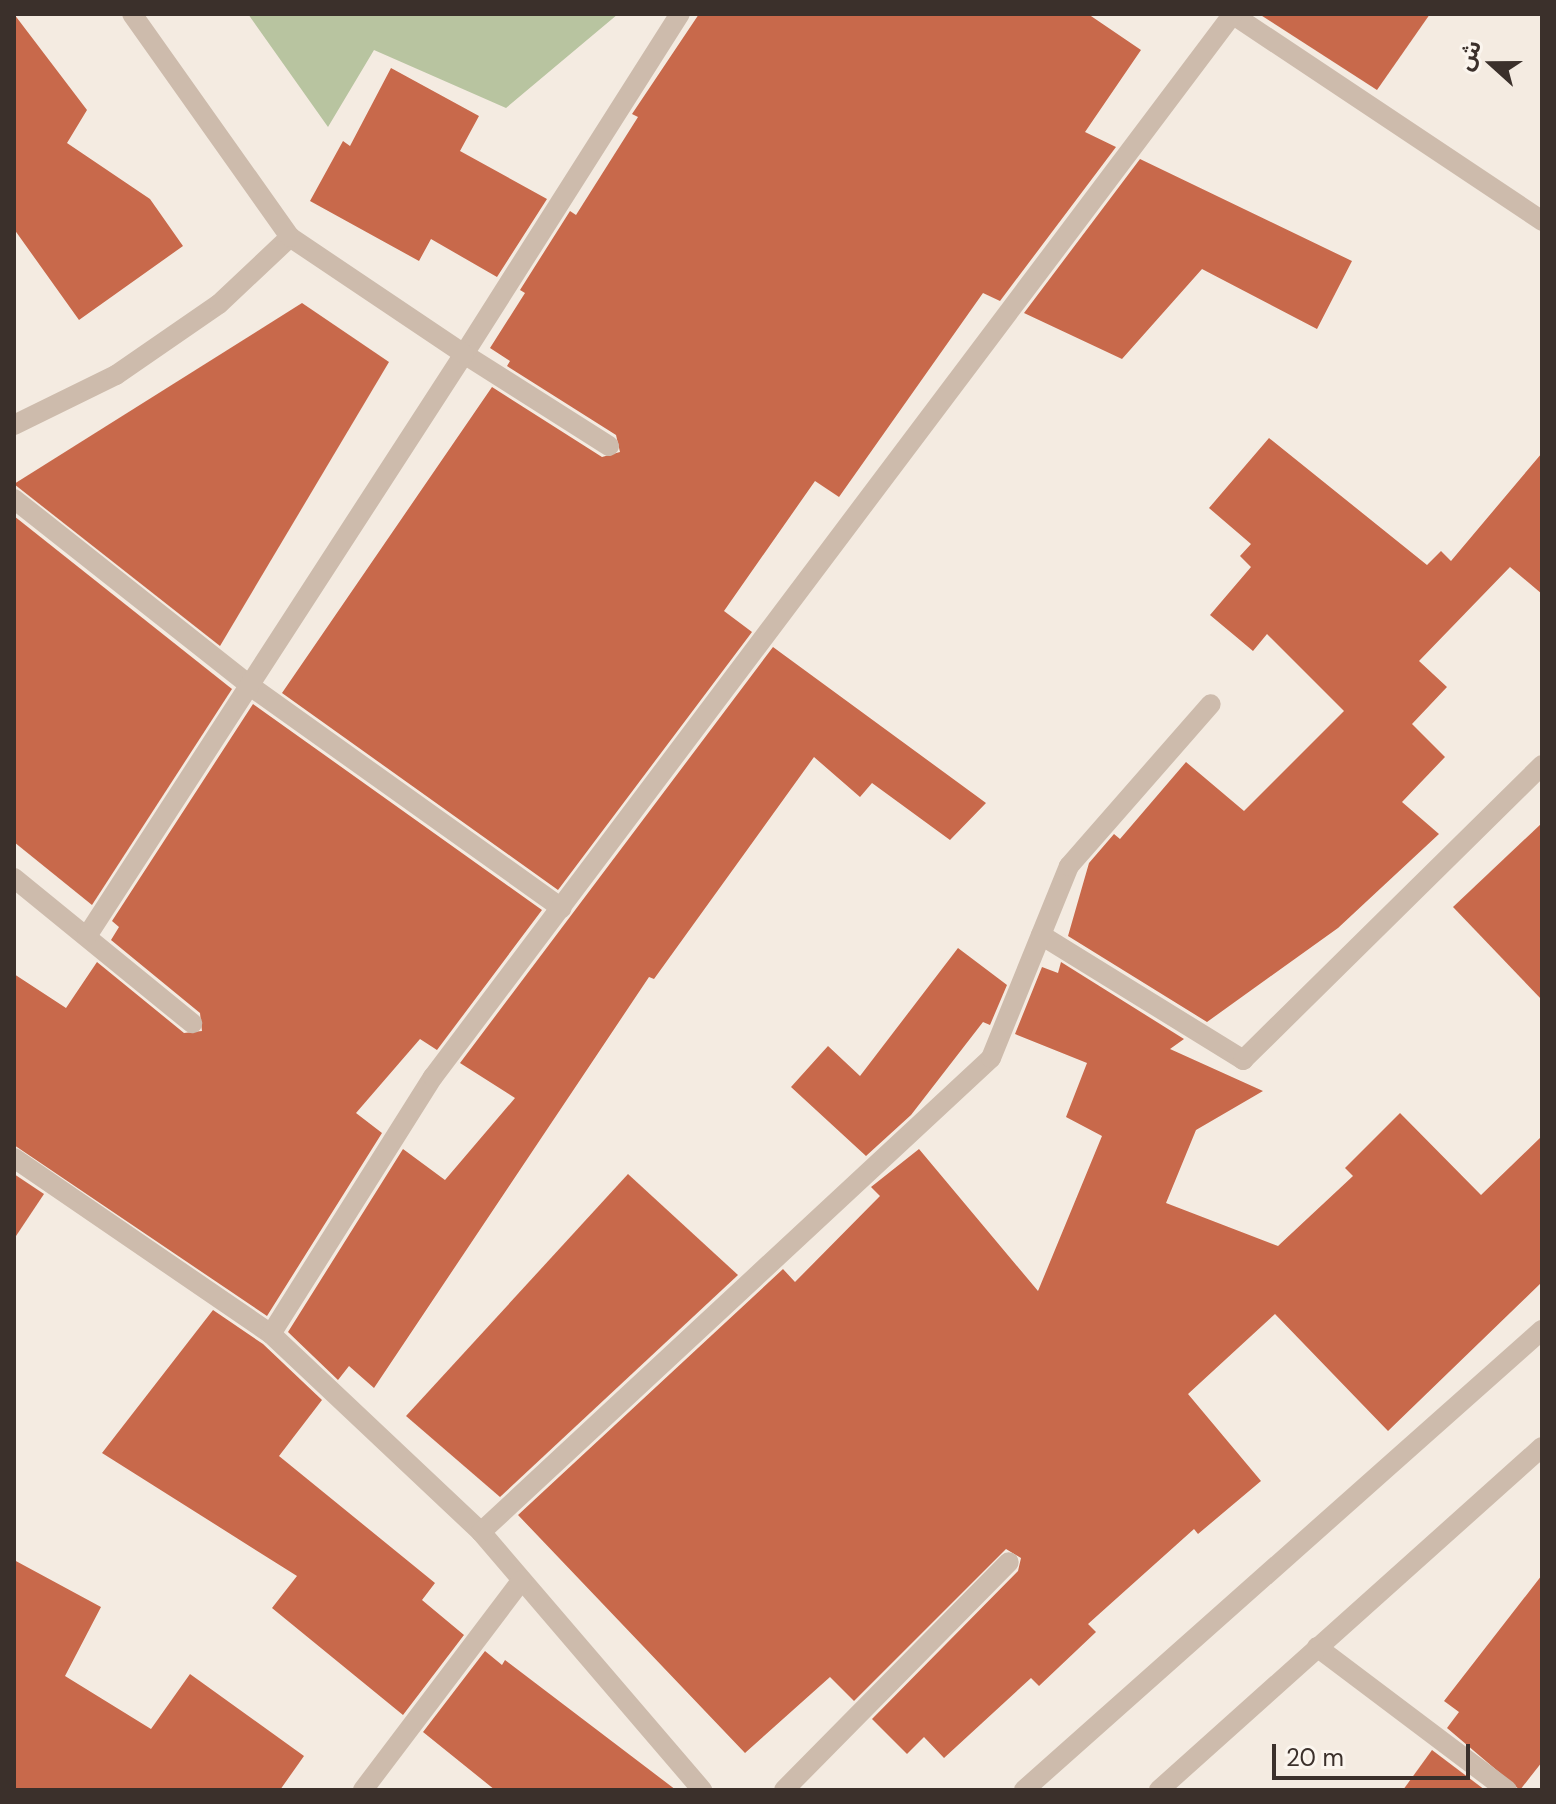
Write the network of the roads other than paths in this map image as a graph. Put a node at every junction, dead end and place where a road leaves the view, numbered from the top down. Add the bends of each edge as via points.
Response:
1 (132, 14) edge
2 (680, 14) edge
3 (1232, 14) edge
4 (1542, 221) edge
5 (290, 237) junction
6 (464, 354) junction
7 (14, 425) edge
8 (609, 446) dead end
9 (14, 499) edge
10 (253, 688) junction
11 (1211, 704) dead end
12 (1542, 765) edge
13 (14, 878) edge
14 (561, 908) junction
15 (1041, 935) junction
16 (87, 936) junction
17 (192, 1023) dead end
18 (14, 1158) edge
19 (1542, 1330) edge
20 (271, 1334) junction
21 (1542, 1447) edge
22 (481, 1532) junction
23 (1009, 1562) dead end
24 (522, 1580) junction
25 (1317, 1647) junction
26 (363, 1790) edge
27 (702, 1790) edge
28 (784, 1790) edge
29 (1024, 1790) edge
30 (1159, 1790) edge
31 (1507, 1790) edge

1 - 5 street
2 - 6 street
3 - 4 street
3 - 14 street
5 - 6 street
5 - 7 street via 219,304 155,349 38,419
6 - 8 street
6 - 10 street
9 - 10 street
10 - 14 street
10 - 16 street
11 - 15 street via 1069,866
12 - 15 street via 1243,1060
13 - 16 street
14 - 20 street via 433,1077
15 - 22 street via 991,1058
16 - 17 street
18 - 20 street
19 - 29 street
20 - 22 street
21 - 25 street
22 - 24 street
23 - 28 street
24 - 26 street
24 - 27 street
25 - 30 street
25 - 31 street

